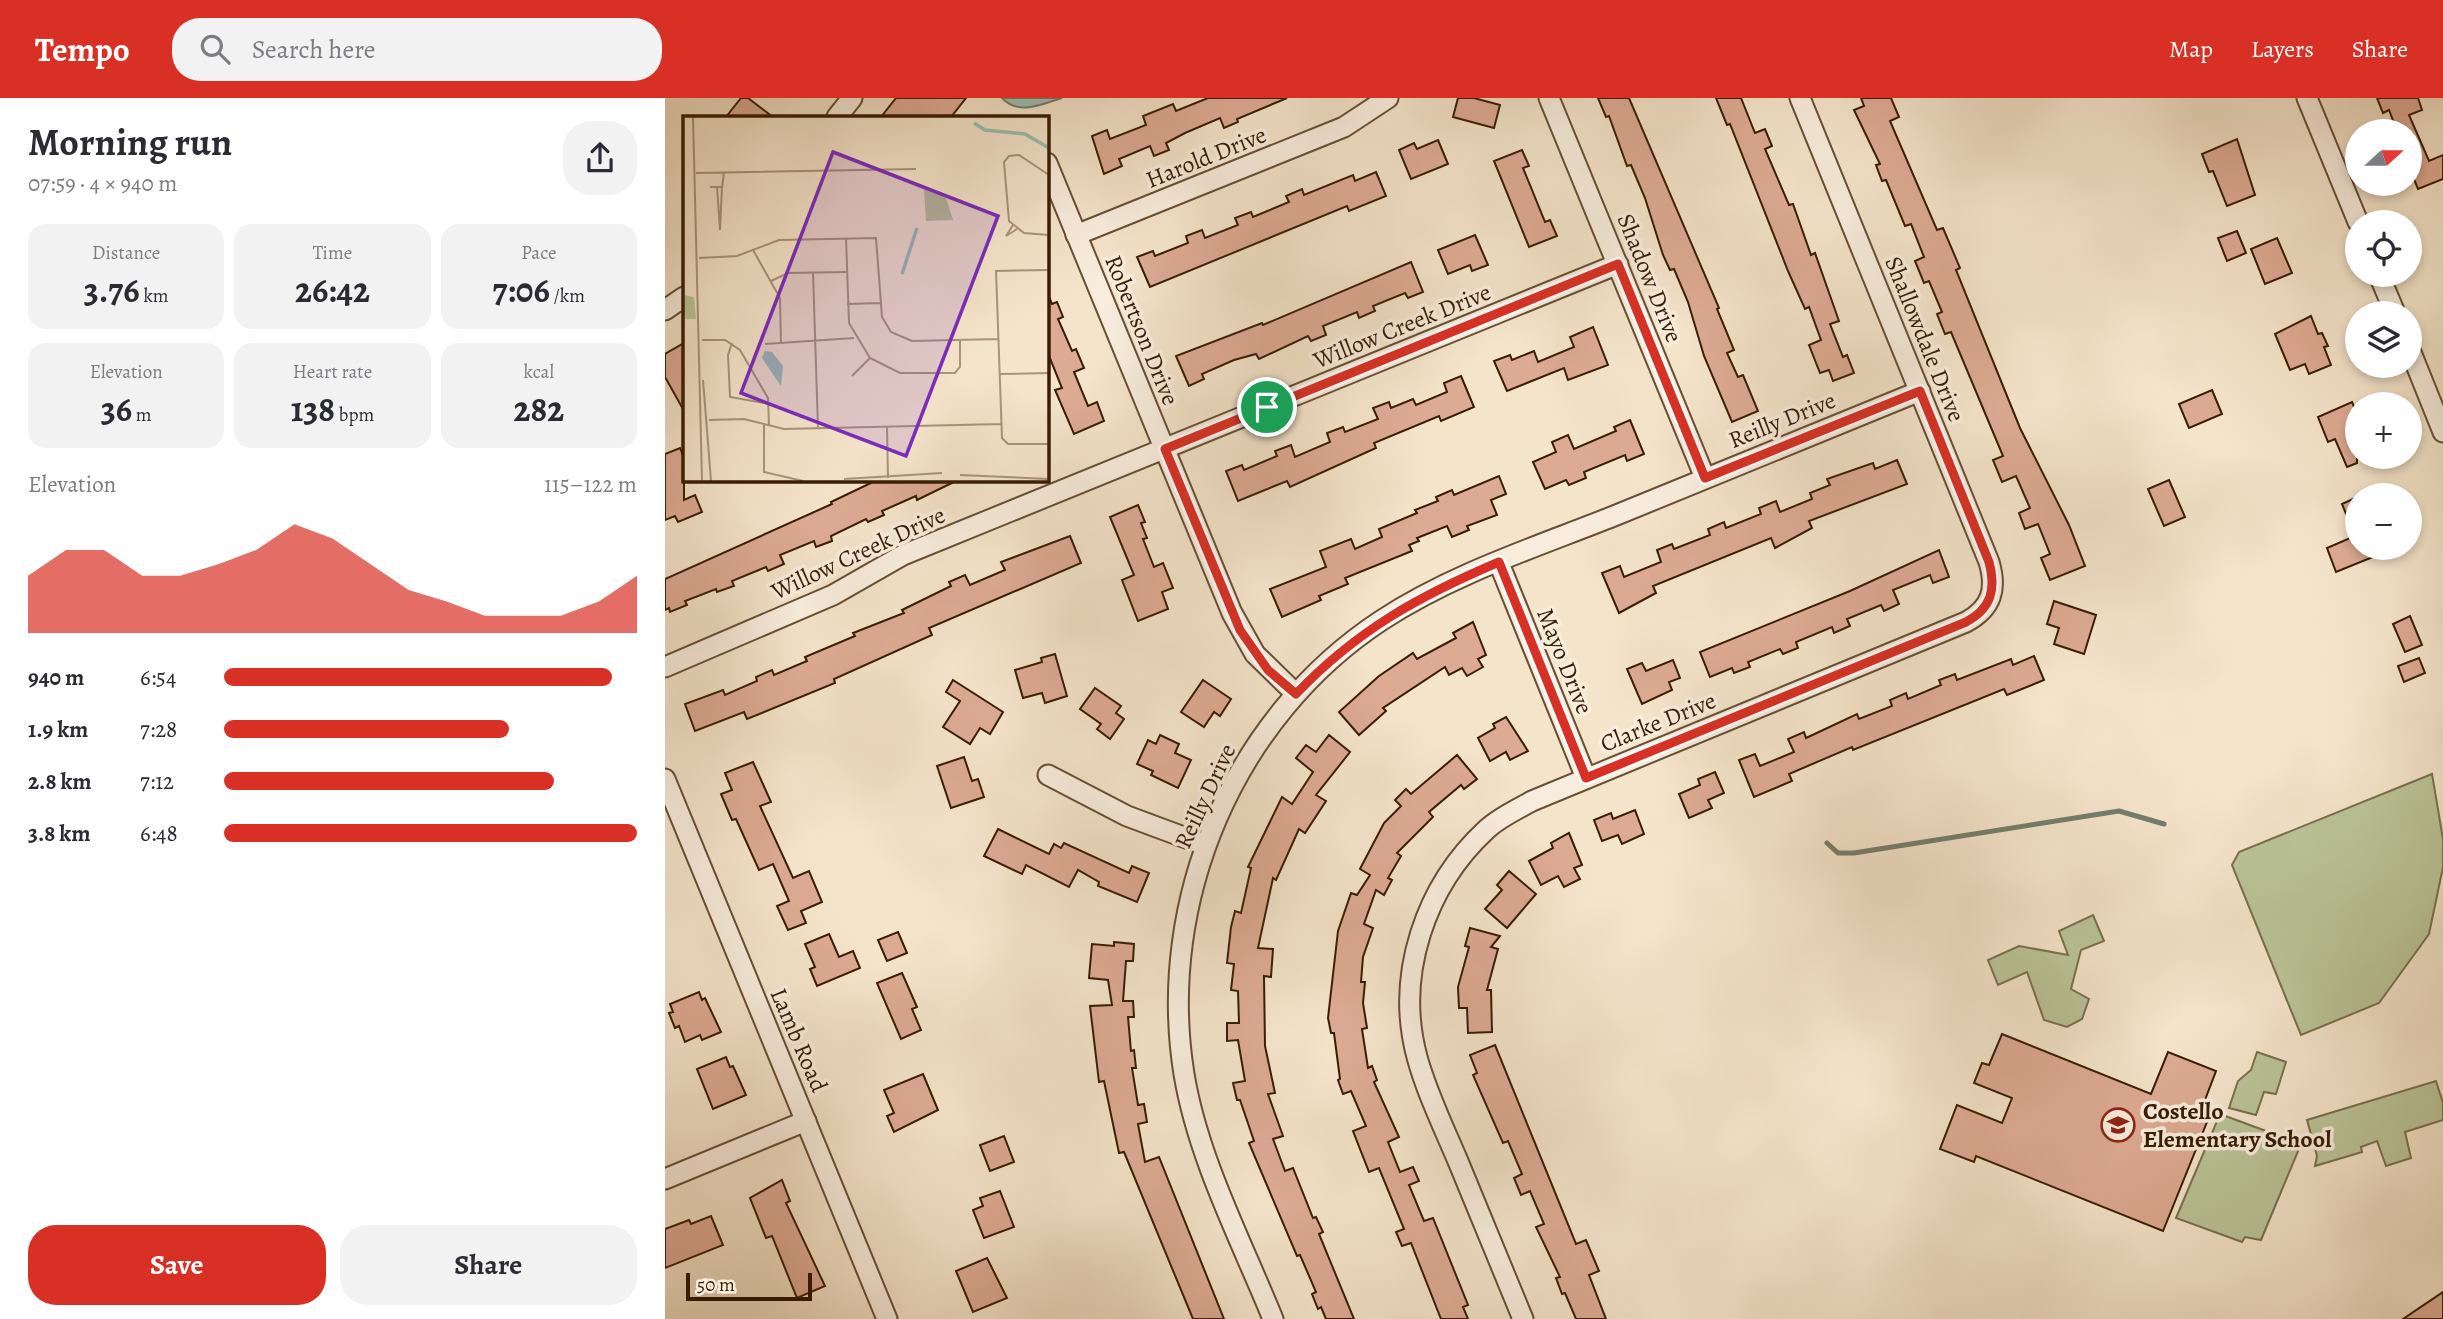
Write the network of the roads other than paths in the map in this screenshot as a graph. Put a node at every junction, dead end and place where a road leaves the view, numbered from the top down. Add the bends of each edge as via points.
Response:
1 (852, 98) edge
2 (1388, 98) edge
3 (1549, 98) edge
4 (1800, 98) edge
5 (2307, 98) edge
6 (838, 116) edge
7 (1048, 165) edge
8 (2353, 210) edge
9 (1076, 235) junction
10 (1618, 264) junction
11 (683, 298) edge
12 (665, 310) edge
13 (2421, 378) edge
14 (1920, 391) junction
15 (2443, 432) edge
16 (1165, 449) junction
17 (1705, 478) junction
18 (1499, 562) junction
19 (1991, 601) joint
20 (665, 667) edge
21 (1296, 694) junction
22 (1048, 775) dead end
23 (1586, 778) junction
24 (665, 779) edge
25 (1205, 845) junction
26 (806, 1121) junction
27 (665, 1179) edge
28 (887, 1319) edge
29 (1273, 1319) edge
30 (1523, 1319) edge

1 - 6 street
2 - 9 street, Harold Drive via 1344,127
3 - 10 street, Shadow Drive
4 - 14 street, Shallowdale Drive
5 - 8 street
7 - 9 street, Robertson Drive
9 - 16 street, Robertson Drive
10 - 16 street, Willow Creek Drive
10 - 17 street, Shadow Drive
11 - 12 street
13 - 15 street
14 - 17 street, Reilly Drive
14 - 19 street, Shallowdale Drive via 1989,562 1994,585
16 - 20 street, Willow Creek Drive via 903,555 822,600
16 - 21 street, Robertson Drive via 1240,630 1268,670
17 - 18 street, Reilly Drive
18 - 21 street, Reilly Drive via 1382,620
18 - 23 street, Mayo Drive
19 - 23 street, Clarke Drive via 1966,622
21 - 25 street, Reilly Drive via 1240,769
22 - 25 street via 1127,816
23 - 30 street, Clarke Drive via 1500,819 1468,849 1450,871 1425,919 1410,985 1412,1031 1423,1074
24 - 26 street, Lamb Road
25 - 29 street, Reilly Drive via 1181,945 1178,1005 1184,1074 1204,1149
26 - 27 street
26 - 28 street, Lamb Road

